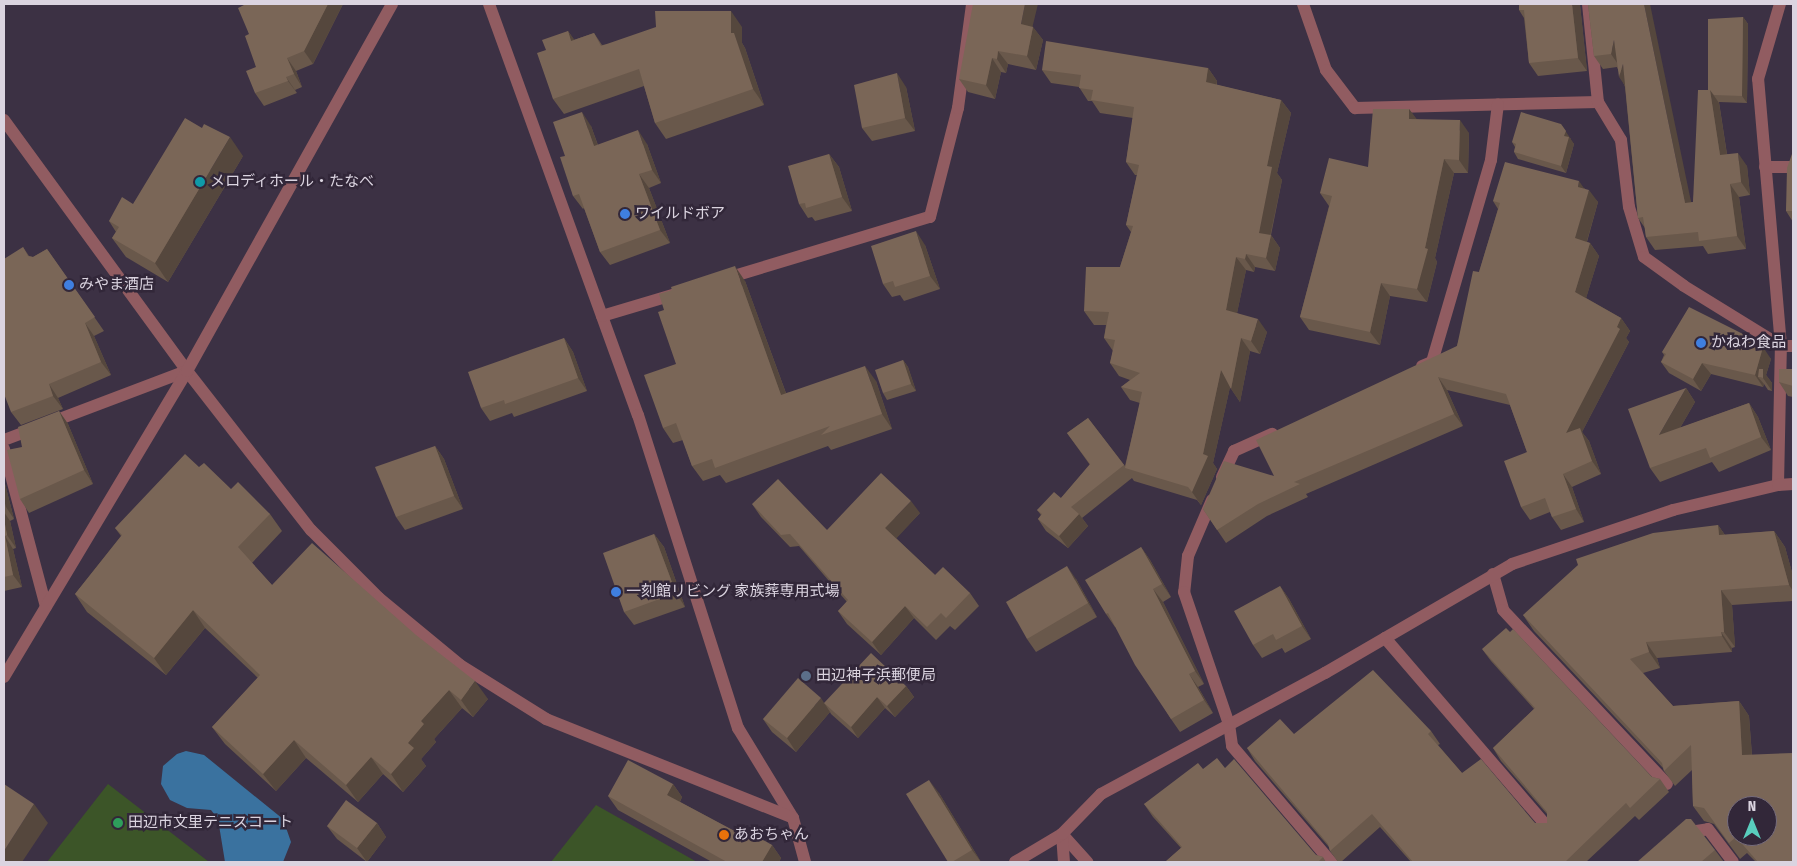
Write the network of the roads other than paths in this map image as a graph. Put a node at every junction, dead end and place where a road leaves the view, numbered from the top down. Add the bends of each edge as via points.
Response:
1 (392, 4) edge
2 (489, 4) edge
3 (972, 4) edge
4 (1303, 4) edge
5 (1588, 4) edge
6 (1780, 4) edge
7 (1598, 102) junction
8 (1498, 104) junction
9 (4, 120) edge
10 (1765, 167) junction
11 (1793, 167) edge
12 (714, 282) edge
13 (686, 291) edge
14 (602, 316) junction
15 (1787, 346) edge
16 (1414, 370) edge
17 (187, 371) junction
18 (1288, 427) edge
19 (4, 440) edge
20 (4, 449) edge
21 (1793, 484) edge
22 (1778, 485) junction
23 (1493, 574) junction
24 (46, 606) junction
25 (1385, 638) junction
26 (4, 677) edge
27 (1229, 724) junction
28 (1666, 784) edge
29 (793, 818) junction
30 (1550, 830) edge
31 (1062, 834) junction
32 (1669, 834) edge
33 (805, 862) edge
34 (1015, 862) edge
35 (1064, 862) edge
36 (1087, 862) edge
37 (1331, 862) edge
38 (1733, 862) edge

1 - 17 street
2 - 14 street
3 - 12 street via 958,108 930,217
4 - 8 street via 1326,70 1355,108
5 - 7 street
6 - 10 street via 1758,79
7 - 8 street
7 - 15 street via 1621,140 1629,207 1644,257 1684,286
8 - 16 street via 1496,161 1432,362
9 - 17 street
10 - 11 street
10 - 15 street
13 - 14 street
14 - 29 street via 638,415 738,728
15 - 22 street
17 - 19 street
17 - 24 street
17 - 29 street via 311,530 380,598 460,664 546,719
18 - 27 street via 1234,451 1188,556 1184,592
20 - 24 street
21 - 22 street
22 - 23 street via 1673,510 1512,564
23 - 25 street
23 - 28 street via 1503,610
24 - 26 street
25 - 27 street
25 - 30 street
27 - 31 street via 1101,794
27 - 37 street via 1232,746
29 - 33 street
31 - 34 street
31 - 35 street
31 - 36 street
32 - 38 street via 1708,830

